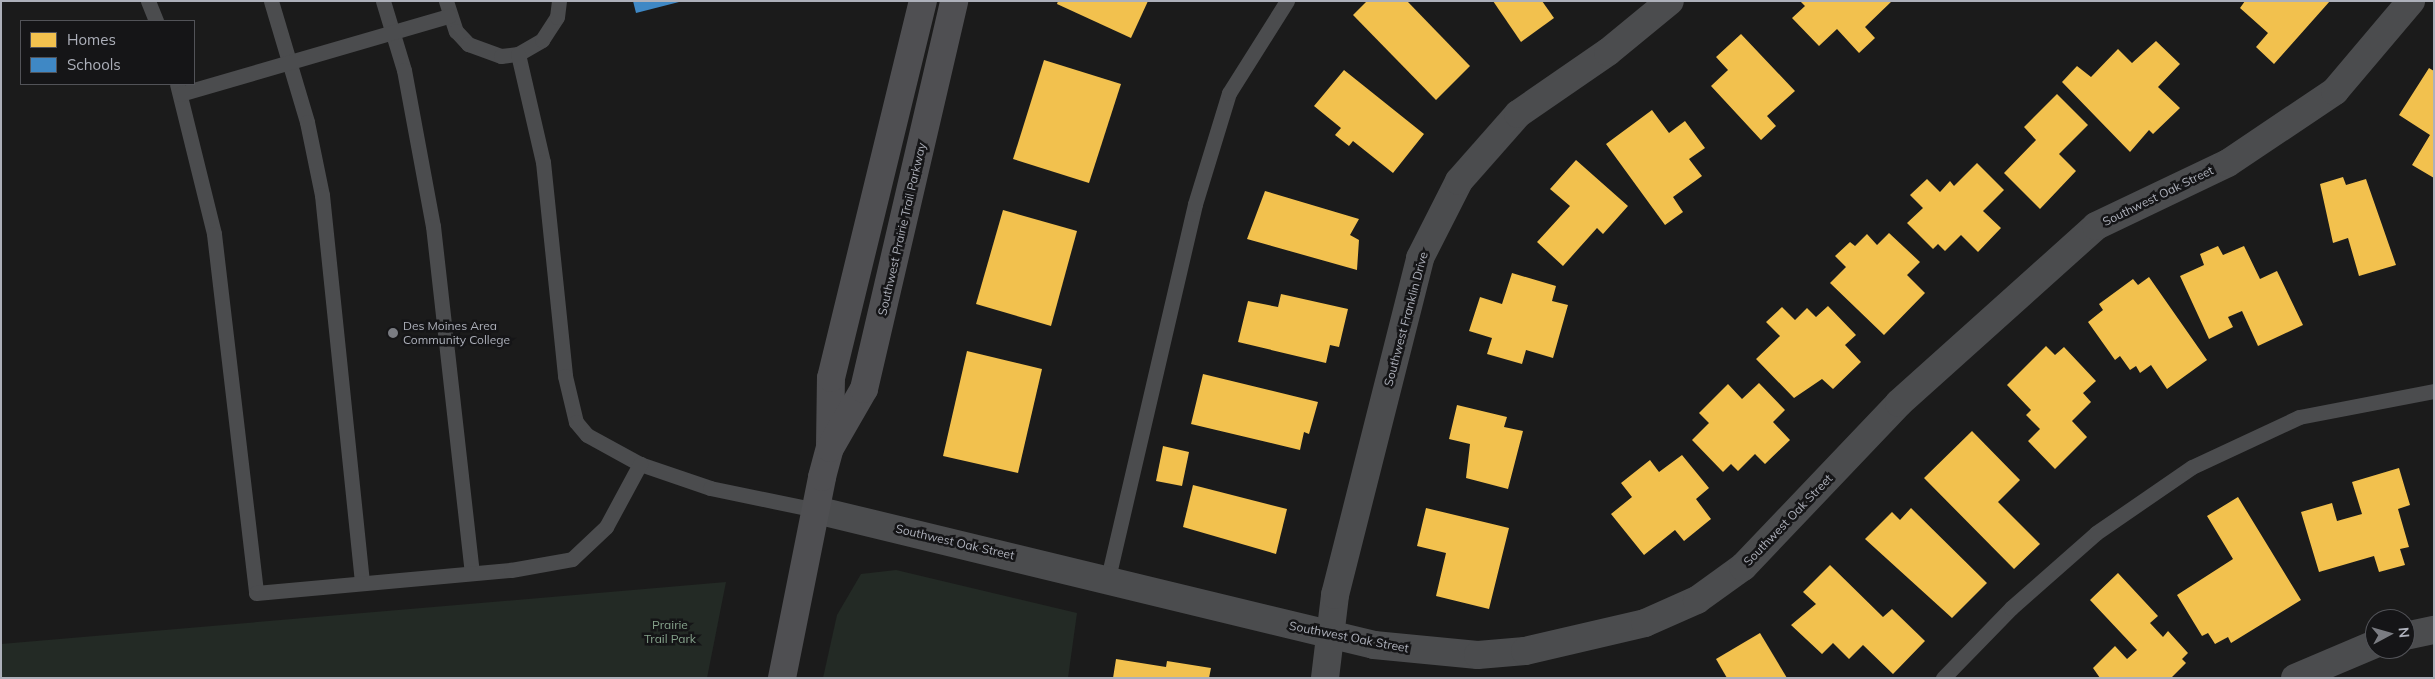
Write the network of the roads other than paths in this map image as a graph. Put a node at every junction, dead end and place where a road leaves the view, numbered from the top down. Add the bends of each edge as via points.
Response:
1 (148, 1) edge
2 (271, 1) edge
3 (383, 1) edge
4 (559, 1) edge
5 (923, 1) edge
6 (954, 1) edge
7 (1287, 1) edge
8 (1670, 1) edge
9 (2411, 1) edge
10 (447, 8) edge
11 (156, 20) edge
12 (392, 31) junction
13 (518, 54) junction
14 (290, 61) junction
15 (194, 85) edge
16 (195, 85) edge
17 (178, 89) edge
18 (2434, 391) edge
19 (830, 448) junction
20 (640, 464) junction
21 (816, 510) junction
22 (472, 572) junction
23 (1108, 578) junction
24 (362, 582) junction
25 (2434, 630) edge
26 (2415, 634) edge
27 (1328, 635) junction
28 (2365, 648) edge
29 (782, 678) edge
30 (1325, 678) edge
31 (1943, 678) edge
32 (2295, 678) edge

1 - 11 lane
2 - 14 lane
3 - 12 lane
4 - 13 lane via 551,30
5 - 19 street, Southwest Prairie Trail Parkway via 831,378
6 - 19 street, Southwest Prairie Trail Parkway via 864,389
7 - 23 lane via 1229,93 1223,112 1195,204
8 - 27 street, Southwest Franklin Drive via 1608,52 1518,114 1459,181 1420,258
9 - 27 street, Southwest Oak Street via 2335,91 2228,163 2096,226 1899,403 1743,567 1697,600 1645,623 1525,651 1425,652
10 - 12 lane
10 - 13 lane via 462,38 484,53
12 - 14 lane
12 - 22 lane via 404,70 433,226
13 - 20 lane via 543,162 565,376 576,422 587,435
14 - 16 lane
14 - 24 lane via 322,195
15 - 17 lane
17 - 24 lane via 214,234 256,593
18 - 31 lane via 2299,417 2192,467 2096,533 2011,608
19 - 21 street, Southwest Prairie Trail Parkway
20 - 21 lane via 710,488
20 - 22 lane via 606,527 572,559
21 - 23 street, Southwest Oak Street
21 - 29 street, Southwest Prairie Trail Parkway
22 - 24 lane
23 - 27 street, Southwest Oak Street
25 - 26 street
27 - 30 street, Southwest Franklin Drive
28 - 32 street

